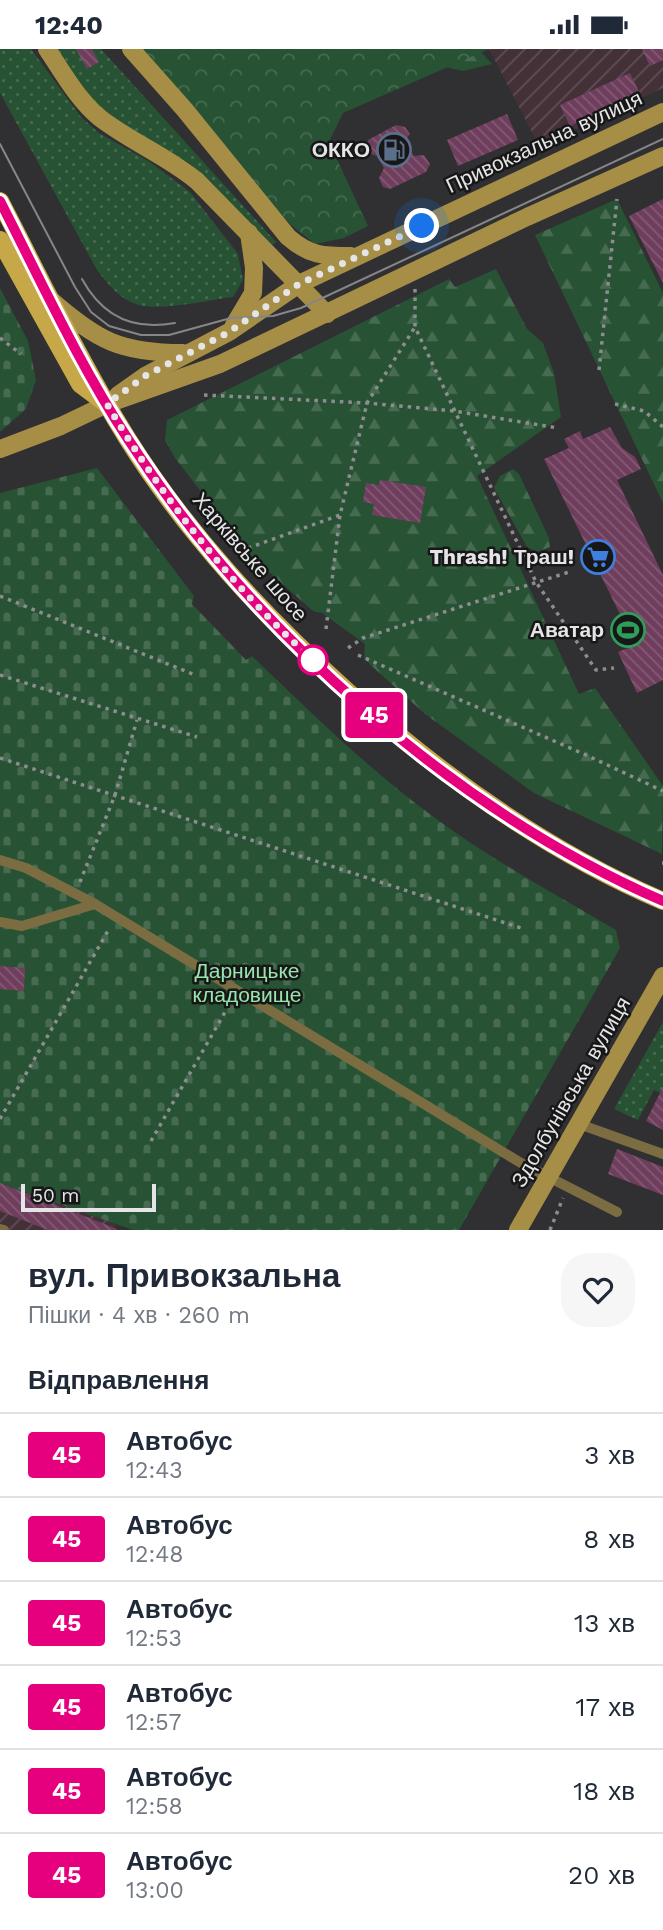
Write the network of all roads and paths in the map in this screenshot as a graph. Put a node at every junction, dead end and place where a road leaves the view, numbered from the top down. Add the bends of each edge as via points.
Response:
1 (47, 49) edge
2 (131, 49) edge
3 (663, 112) edge
4 (663, 156) edge
5 (617, 199) dead end
6 (0, 201) edge
7 (249, 233) junction
8 (0, 240) edge
9 (358, 256) junction
10 (299, 284) junction
11 (415, 289) dead end
12 (51, 300) junction
13 (327, 314) junction
14 (415, 327) junction
15 (229, 332) junction
16 (0, 338) edge
17 (187, 353) junction
18 (21, 354) dead end
19 (599, 370) dead end
20 (204, 395) dead end
21 (368, 403) junction
22 (107, 404) junction
23 (615, 404) dead end
24 (454, 411) junction
25 (663, 427) edge
26 (558, 428) dead end
27 (0, 449) edge
28 (340, 515) junction
29 (240, 551) dead end
30 (569, 572) dead end
31 (536, 582) junction
32 (0, 596) edge
33 (326, 629) dead end
34 (348, 648) dead end
35 (358, 655) dead end
36 (614, 668) dead end
37 (0, 674) edge
38 (195, 675) dead end
39 (137, 720) junction
40 (197, 737) dead end
41 (0, 758) edge
42 (663, 791) edge
43 (115, 796) junction
44 (0, 860) edge
45 (75, 894) junction
46 (663, 901) edge
47 (95, 904) junction
48 (116, 917) junction
49 (0, 922) edge
50 (521, 928) dead end
51 (663, 976) edge
52 (237, 991) junction
53 (0, 1119) edge
54 (579, 1124) junction
55 (151, 1141) dead end
56 (663, 1154) edge
57 (549, 1177) junction
58 (617, 1212) dead end
59 (518, 1230) edge

1 - 7 main road via 98,116 181,168
2 - 9 main road via 303,251
3 - 9 main road, Привокзальна вулиця
4 - 13 main road
5 - 19 path
6 - 12 main road, Харківське шосе
7 - 10 main road
7 - 15 main road via 253,293
8 - 22 main road, Харківське шосе via 80,384
9 - 10 main road, Привокзальна вулиця
10 - 13 main road
10 - 15 main road, Привокзальна вулиця
11 - 14 path
12 - 17 main road, Привокзальна вулиця via 109,343 142,352
12 - 22 main road, Харківське шосе
13 - 22 main road via 220,364
14 - 21 path
14 - 24 path
15 - 17 main road, Привокзальна вулиця
16 - 18 path
17 - 22 main road, Привокзальна вулиця
20 - 21 path
21 - 24 path
21 - 28 path
22 - 27 main road
22 - 46 main road, Харківське шосе via 180,515 215,558 293,641 352,695 482,800 592,866
23 - 25 path via 644,411
24 - 26 path
24 - 31 path
28 - 29 path
28 - 33 path
30 - 31 path
31 - 34 path via 363,638
31 - 36 path via 596,670
32 - 38 path
35 - 42 path
37 - 39 path
39 - 40 path
39 - 43 path
41 - 43 path
43 - 45 path
43 - 50 path
44 - 45 lane
45 - 47 lane
47 - 48 lane
47 - 49 lane via 22,926
48 - 52 lane
48 - 53 path
51 - 54 main road, Здолбунівська вулиця
52 - 55 path
52 - 57 lane
54 - 56 lane
54 - 57 main road, Здолбунівська вулиця
57 - 58 lane
57 - 59 main road, Здолбунівська вулиця

